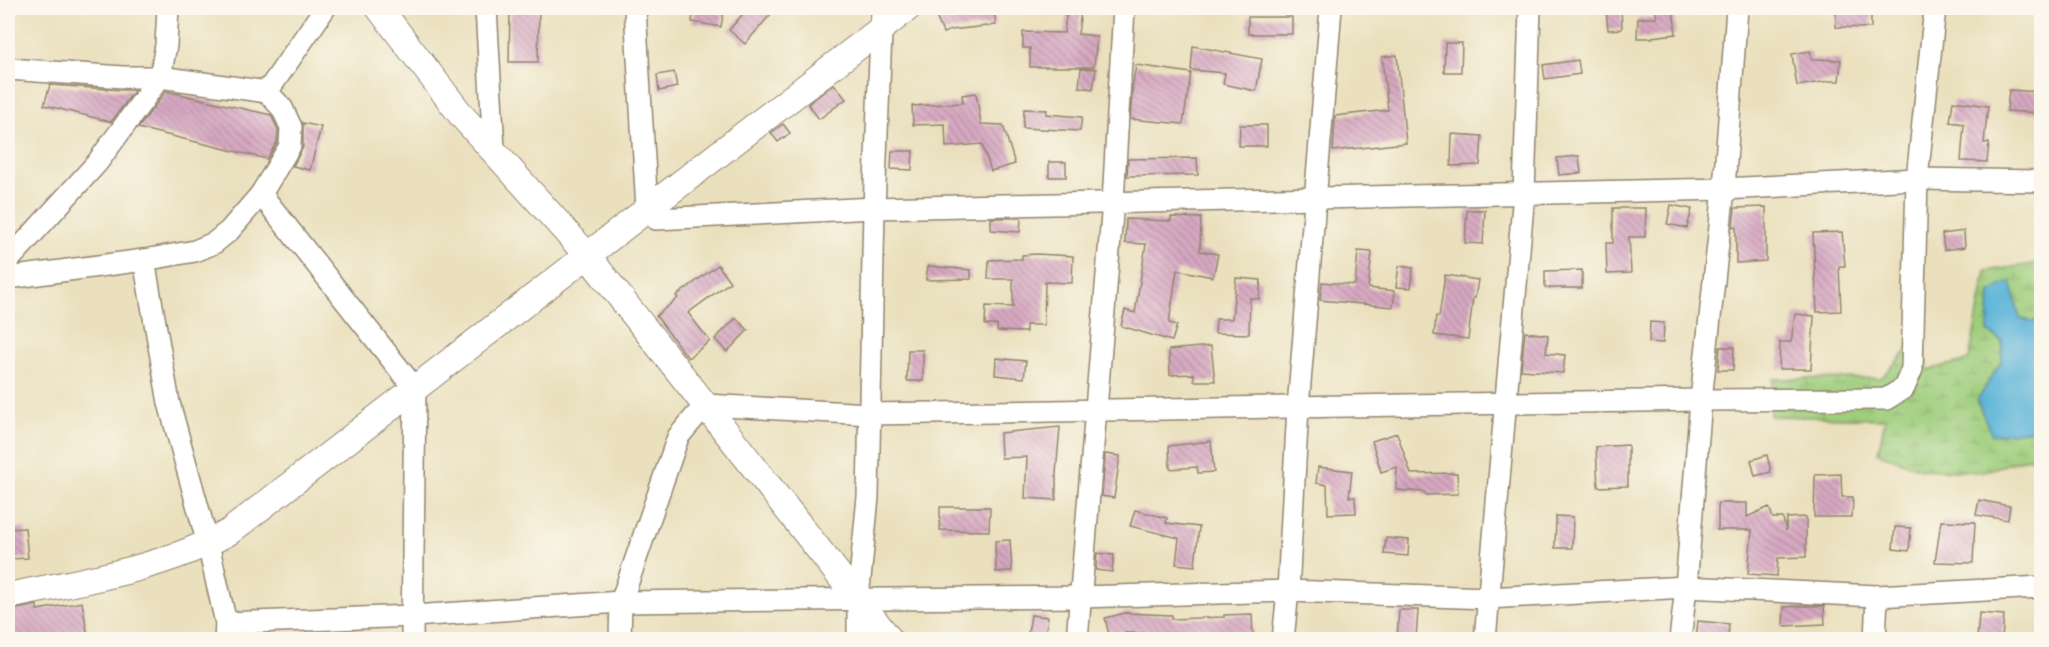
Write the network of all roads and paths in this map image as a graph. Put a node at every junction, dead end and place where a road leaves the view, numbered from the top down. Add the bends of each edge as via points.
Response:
1 (168, 8) edge
2 (325, 8) edge
3 (379, 8) edge
4 (486, 8) edge
5 (635, 8) edge
6 (908, 8) edge
7 (1124, 8) edge
8 (1331, 8) edge
9 (1530, 8) edge
10 (1737, 8) edge
11 (1935, 8) edge
12 (882, 18) edge
13 (8, 69) edge
14 (160, 77) junction
15 (267, 92) junction
16 (494, 150) junction
17 (1917, 179) junction
18 (2042, 181) edge
19 (1724, 189) junction
20 (1524, 193) junction
21 (261, 194) junction
22 (1316, 198) junction
23 (1113, 202) junction
24 (874, 208) junction
25 (647, 209) junction
26 (587, 255) junction
27 (144, 260) junction
28 (8, 261) edge
29 (8, 278) edge
30 (415, 389) junction
31 (1701, 400) junction
32 (1506, 403) junction
33 (705, 405) junction
34 (1298, 406) junction
35 (1096, 410) junction
36 (870, 414) junction
37 (208, 544) junction
38 (2042, 586) edge
39 (1686, 587) junction
40 (1288, 591) junction
41 (1877, 596) junction
42 (8, 597) edge
43 (1080, 597) junction
44 (1488, 598) junction
45 (858, 599) junction
46 (621, 602) junction
47 (413, 616) junction
48 (225, 631) edge
49 (412, 639) edge
50 (620, 639) edge
51 (858, 639) edge
52 (890, 639) edge
53 (1077, 639) edge
54 (1283, 639) edge
55 (1485, 639) edge
56 (1680, 639) edge
57 (1875, 639) edge

1 - 14 street
2 - 15 street
3 - 16 street via 462,116
4 - 16 street
5 - 25 street
6 - 12 street
7 - 23 street
8 - 22 street
9 - 20 street
10 - 19 street
11 - 17 street
12 - 24 street
12 - 25 street
13 - 14 street
14 - 15 street
14 - 28 street via 97,163
15 - 21 street via 282,108 291,127 291,146
16 - 26 street
17 - 18 street
17 - 19 street
17 - 31 street via 1912,369 1904,388 1887,399
19 - 20 street
19 - 31 street
20 - 22 street
20 - 32 street
21 - 27 street via 214,243 195,251
21 - 30 street
22 - 23 street
22 - 34 street
23 - 24 street
23 - 35 street
24 - 25 street via 656,219
24 - 36 street
25 - 26 street
26 - 30 street
26 - 33 street
27 - 29 street
27 - 37 street via 169,403
30 - 37 street
30 - 47 street
31 - 32 street
31 - 39 street
32 - 34 street
32 - 44 street
33 - 36 street
33 - 45 street
33 - 46 street via 678,437
34 - 35 street
34 - 40 street
35 - 36 street
35 - 43 street
36 - 45 street via 868,496
37 - 42 street via 109,576
37 - 48 street
38 - 41 street
39 - 41 street
39 - 44 street
39 - 56 street
40 - 43 street
40 - 44 street
40 - 54 street
41 - 57 street
43 - 45 street
43 - 53 street
44 - 55 street
45 - 46 street
45 - 51 street
45 - 52 street
46 - 47 street
46 - 50 street
47 - 48 street
47 - 49 street

